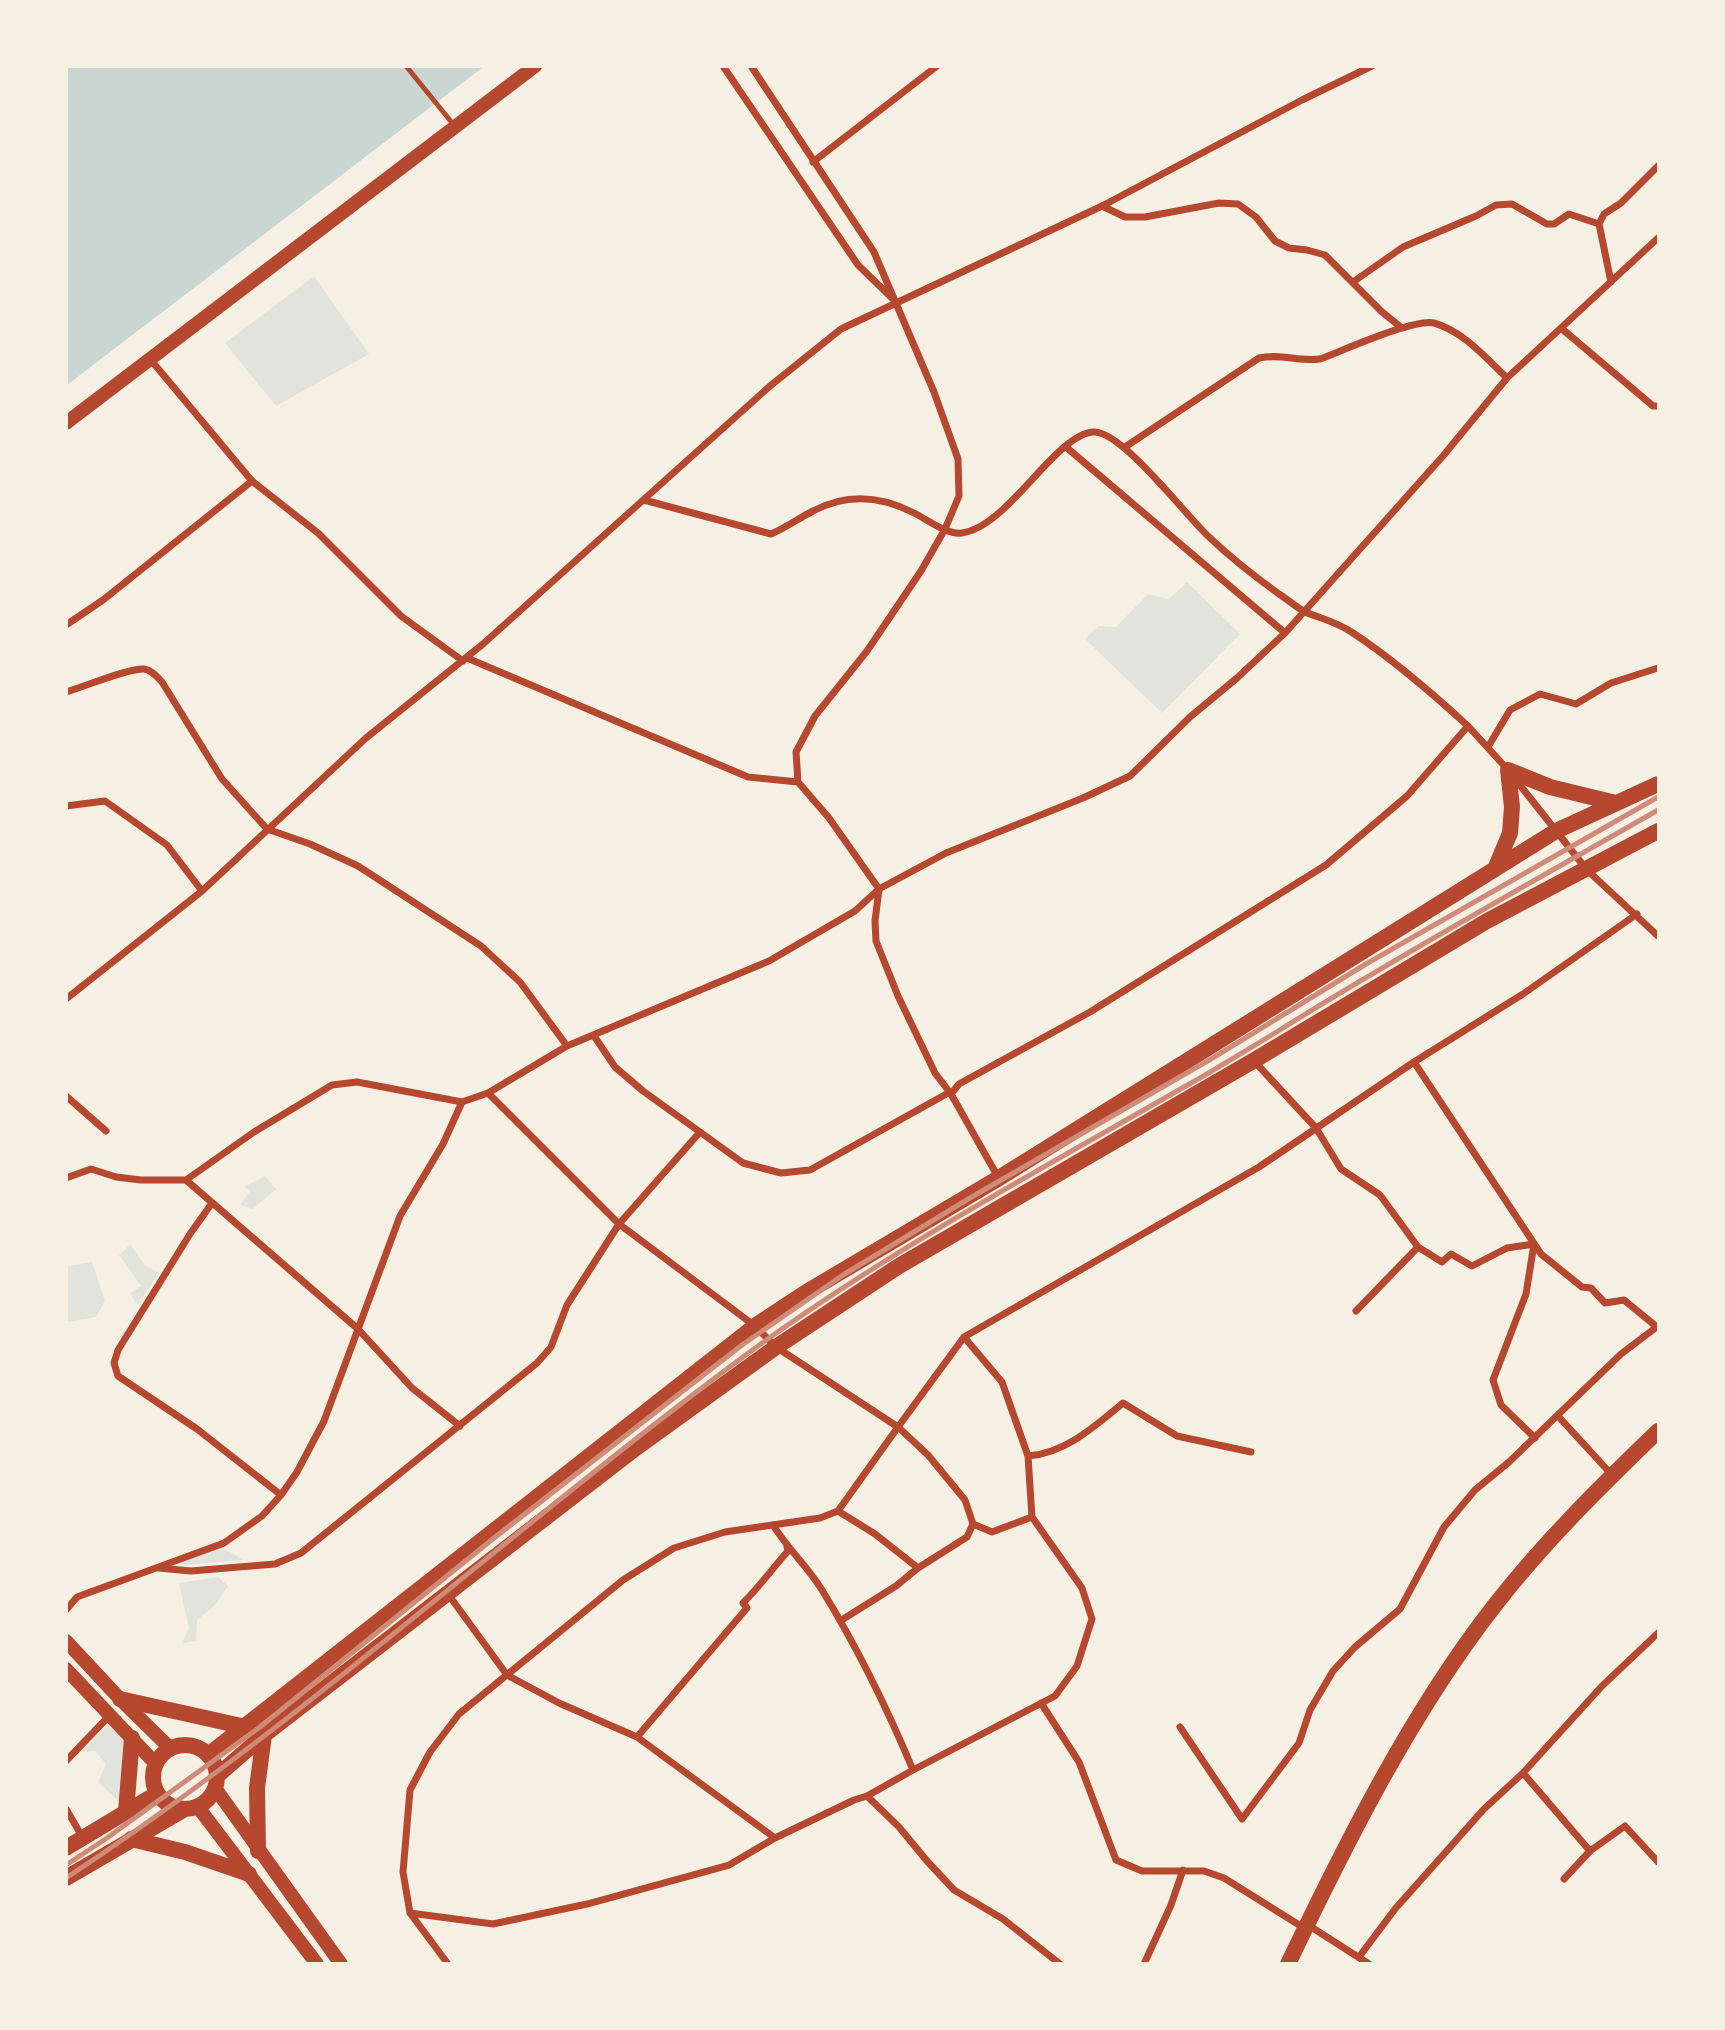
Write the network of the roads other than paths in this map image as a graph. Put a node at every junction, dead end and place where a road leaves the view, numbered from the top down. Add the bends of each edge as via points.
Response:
1 (406, 66) edge
2 (535, 66) edge
3 (723, 66) edge
4 (751, 66) edge
5 (937, 66) edge
6 (1372, 66) edge
7 (455, 127) junction
8 (813, 162) junction
9 (1658, 166) edge
10 (1102, 206) junction
11 (1599, 224) junction
12 (1658, 239) edge
13 (1353, 282) junction
14 (1611, 282) junction
15 (896, 302) junction
16 (1402, 328) junction
17 (1561, 328) junction
18 (150, 359) junction
19 (1507, 378) junction
20 (1658, 406) edge
21 (66, 423) edge
22 (1066, 447) junction
23 (1125, 447) junction
24 (252, 481) junction
25 (644, 500) junction
26 (945, 529) junction
27 (1304, 611) junction
28 (66, 625) edge
29 (1285, 633) junction
30 (465, 659) junction
31 (1658, 668) edge
32 (66, 692) edge
33 (1468, 726) junction
34 (1488, 747) junction
35 (1508, 770) junction
36 (798, 782) junction
37 (1658, 784) edge
38 (1616, 803) junction
39 (66, 806) edge
40 (267, 829) junction
41 (1556, 831) junction
42 (1658, 831) edge
43 (1495, 869) junction
44 (1587, 870) junction
45 (879, 889) junction
46 (202, 891) junction
47 (1637, 914) junction
48 (1658, 936) edge
49 (66, 999) edge
50 (594, 1036) junction
51 (567, 1046) junction
52 (1253, 1061) junction
53 (1414, 1062) junction
54 (488, 1093) junction
55 (951, 1093) junction
56 (66, 1096) edge
57 (462, 1102) junction
58 (1316, 1128) junction
59 (106, 1132) dead end
60 (700, 1132) junction
61 (66, 1178) edge
62 (999, 1178) junction
63 (186, 1180) junction
64 (212, 1203) junction
65 (619, 1224) junction
66 (1534, 1244) junction
67 (1418, 1247) junction
68 (1356, 1311) dead end
69 (755, 1326) junction
70 (1658, 1327) edge
71 (358, 1329) junction
72 (964, 1337) junction
73 (776, 1347) junction
74 (1558, 1416) junction
75 (460, 1426) junction
76 (898, 1427) junction
77 (1658, 1431) edge
78 (1535, 1438) junction
79 (1251, 1452) dead end
80 (1028, 1455) junction
81 (1612, 1475) junction
82 (281, 1495) junction
83 (838, 1511) junction
84 (1032, 1517) junction
85 (973, 1524) junction
86 (773, 1525) junction
87 (787, 1547) junction
88 (154, 1567) junction
89 (919, 1568) junction
90 (447, 1592) junction
91 (67, 1609) edge
92 (840, 1621) junction
93 (1658, 1633) edge
94 (66, 1641) edge
95 (66, 1669) edge
96 (507, 1675) junction
97 (120, 1699) junction
98 (1041, 1703) junction
99 (111, 1715) junction
100 (246, 1727) junction
101 (1180, 1727) dead end
102 (264, 1735) junction
103 (637, 1737) junction
104 (132, 1738) junction
105 (170, 1748) junction
106 (208, 1755) junction
107 (66, 1761) edge
108 (155, 1763) junction
109 (913, 1770) junction
110 (1523, 1773) junction
111 (216, 1782) junction
112 (156, 1794) junction
113 (867, 1796) junction
114 (190, 1808) junction
115 (66, 1810) edge
116 (126, 1811) junction
117 (83, 1838) junction
118 (775, 1838) junction
119 (131, 1839) junction
120 (66, 1848) edge
121 (258, 1851) junction
122 (1590, 1851) junction
123 (1658, 1862) edge
124 (1183, 1870) junction
125 (249, 1874) junction
126 (66, 1878) edge
127 (1564, 1880) dead end
128 (410, 1913) junction
129 (1306, 1926) junction
130 (1359, 1956) junction
131 (317, 1964) edge
132 (341, 1964) edge
133 (447, 1964) edge
134 (1060, 1964) edge
135 (1144, 1964) edge
136 (1287, 1964) edge
137 (1369, 1964) edge

1 - 7 lane
2 - 7 main road
3 - 15 street via 858,265
4 - 8 street
5 - 8 street
6 - 10 street
7 - 18 main road
8 - 15 street via 874,252
9 - 11 street via 1604,214
10 - 13 street via 1125,217 1145,217 1219,203 1238,204 1256,217 1275,241 1325,255
10 - 15 street
11 - 13 street via 1574,214 1547,224 1512,204 1496,205 1403,247
11 - 14 street
12 - 14 street
13 - 16 street
14 - 17 street
15 - 25 street via 841,329
15 - 26 street via 958,459 959,496
16 - 19 street via 1431,322 1454,332
16 - 23 street via 1320,359 1259,358
17 - 19 street
17 - 20 street
18 - 21 main road
18 - 24 street
19 - 27 street
22 - 23 street via 1081,434 1095,432 1107,433
22 - 26 street via 1003,510 973,531
22 - 29 street
23 - 27 street via 1208,537
24 - 28 street
24 - 30 street via 318,533 401,616
25 - 26 street via 771,534 816,509 849,499 879,498
25 - 30 street
26 - 36 street via 867,651 815,716 796,752
27 - 29 street
27 - 33 street via 1354,633
29 - 45 street via 1130,776 946,853
30 - 36 street via 748,777
30 - 40 street via 366,738
31 - 34 street via 1611,683 1576,704 1540,694 1510,710
32 - 40 street via 131,672 145,669 154,673 222,779
33 - 34 street
33 - 55 street via 1407,796 1326,865 1090,1012 959,1084
34 - 35 street
35 - 38 main road via 1550,788
35 - 41 street
35 - 43 main road via 1510,833
36 - 45 street via 829,817
37 - 38 main road
38 - 41 main road
39 - 46 street via 105,801 167,845
40 - 46 street
40 - 51 street via 358,866 481,946 520,982
41 - 43 main road
41 - 44 street
42 - 44 main road
43 - 62 main road
44 - 47 street
44 - 52 main road via 1487,921
45 - 50 street via 855,911 769,961
45 - 55 street via 876,942 935,1073
46 - 49 street
47 - 48 street
47 - 53 street
50 - 51 street
50 - 60 street via 615,1067
51 - 54 street
52 - 58 street
52 - 73 main road via 899,1266
53 - 58 street
53 - 66 street
54 - 57 street
54 - 65 street
55 - 60 street via 810,1170 781,1173 743,1163
55 - 62 street
56 - 59 street
57 - 63 street via 357,1082 332,1085
57 - 71 street via 400,1216
58 - 67 street via 1342,1168 1380,1195
58 - 72 street via 1259,1167
60 - 65 street
61 - 63 street via 91,1169 141,1180
62 - 69 main road
63 - 64 street
64 - 71 street
64 - 82 street via 132,1326 114,1363 123,1381 197,1429
65 - 69 street
65 - 75 street via 566,1305 551,1348
66 - 67 street via 1507,1248 1472,1266 1451,1254 1441,1262
66 - 70 street via 1605,1303 1624,1300
66 - 78 street via 1526,1294 1493,1380 1501,1405
67 - 68 street
69 - 73 street
69 - 100 main road
70 - 74 street via 1621,1354
71 - 75 street via 412,1388
71 - 82 street via 324,1421
72 - 76 street
72 - 80 street via 1002,1382
73 - 76 street
73 - 90 main road
74 - 78 street
74 - 81 street
75 - 88 street via 300,1553 275,1564 191,1571
76 - 83 street
76 - 85 street via 965,1500
77 - 81 main road
78 - 101 street via 1475,1490 1444,1527 1400,1609 1333,1671 1310,1710 1299,1743 1242,1819
79 - 80 street via 1177,1436 1123,1403 1080,1438
80 - 84 street
81 - 129 main road via 1495,1605 1439,1684 1387,1769
82 - 88 street via 234,1538
83 - 86 street
83 - 89 street
84 - 85 street via 992,1532
84 - 98 street via 1082,1588 1092,1619 1077,1666 1055,1696
85 - 89 street via 967,1537
86 - 87 street
86 - 96 street via 725,1532 674,1548 623,1580
87 - 92 street via 820,1587
87 - 103 street via 765,1581 743,1603 747,1608
88 - 91 street via 77,1597
89 - 92 street
90 - 96 street
90 - 102 main road
92 - 109 street via 877,1688
93 - 110 street via 1602,1686
94 - 97 main road
95 - 99 main road
96 - 103 street
96 - 128 street via 459,1714 430,1752 410,1790 403,1872
97 - 100 main road
97 - 105 main road
98 - 109 street
98 - 124 street via 1079,1762 1116,1860 1142,1871
99 - 104 main road
99 - 107 street
100 - 106 main road
102 - 111 main road
102 - 121 main road via 257,1788
103 - 118 street
104 - 108 main road
104 - 116 main road
105 - 106 main road via 191,1745
105 - 108 main road
106 - 111 main road via 216,1768
108 - 112 main road
109 - 113 street
110 - 122 street
110 - 130 street via 1413,1889
111 - 114 main road via 205,1802
111 - 121 main road
112 - 114 main road via 172,1807
112 - 116 main road
113 - 118 street
113 - 134 street via 954,1890 1003,1919
114 - 119 main road
114 - 125 main road
115 - 117 street
116 - 117 main road
117 - 120 main road
118 - 128 street via 729,1865 493,1924
119 - 125 main road
119 - 126 main road
121 - 132 main road
122 - 123 street via 1625,1826
122 - 127 street
124 - 129 street via 1224,1878
124 - 135 street
125 - 131 main road
128 - 133 street
129 - 130 street
129 - 136 main road
130 - 137 street

